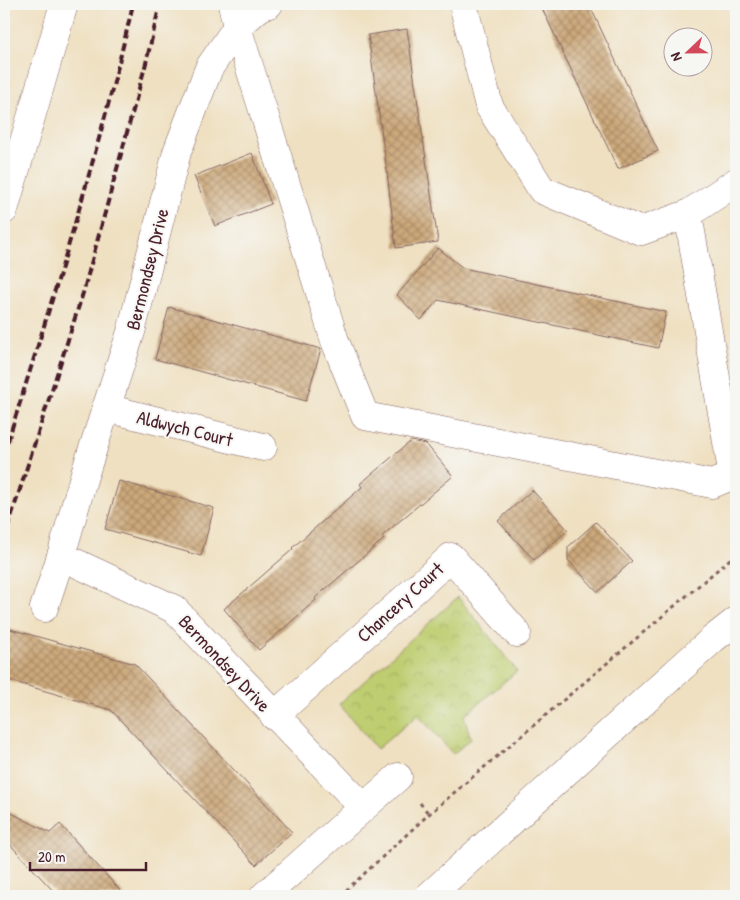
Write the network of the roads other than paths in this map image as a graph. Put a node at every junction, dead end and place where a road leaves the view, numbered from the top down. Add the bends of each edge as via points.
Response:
1 (64, 4) edge
2 (269, 4) edge
3 (463, 4) edge
4 (234, 16) edge
5 (736, 182) edge
6 (4, 210) edge
7 (688, 214) junction
8 (106, 408) junction
9 (263, 447) dead end
10 (735, 475) edge
11 (61, 556) junction
12 (44, 608) dead end
13 (736, 621) edge
14 (517, 632) dead end
15 (274, 716) junction
16 (398, 777) dead end
17 (363, 807) junction
18 (264, 896) edge
19 (429, 896) edge

1 - 6 street
2 - 4 street, Bermondsey Drive
3 - 7 street via 489,106 542,190 641,231
4 - 8 street, Bermondsey Drive via 177,152 131,332
4 - 10 street via 335,341 365,416 712,484
5 - 7 street
7 - 10 street
8 - 9 street, Aldwych Court
8 - 11 street, Bermondsey Drive
11 - 12 street, Bermondsey Drive
11 - 15 street, Bermondsey Drive via 174,609
13 - 19 street
14 - 15 street, Chancery Court via 451,556
15 - 17 street, Bermondsey Drive
16 - 17 street
17 - 18 street

